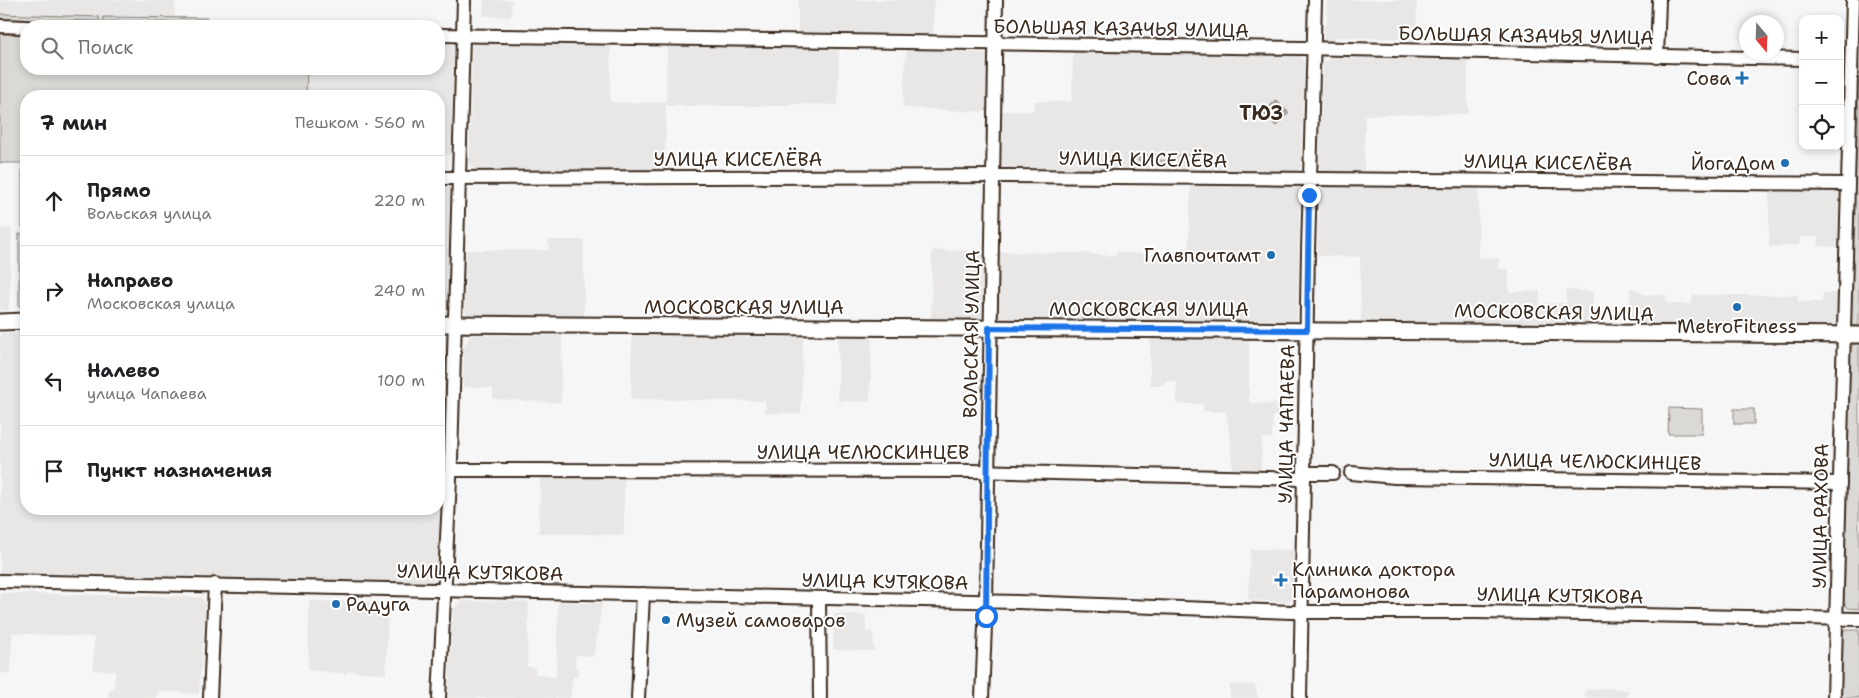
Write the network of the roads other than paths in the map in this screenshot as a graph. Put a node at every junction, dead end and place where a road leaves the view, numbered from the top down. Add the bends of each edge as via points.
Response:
1 (464, 0) edge
2 (996, 0) edge
3 (1315, 0) edge
4 (1659, 0) edge
5 (1853, 0) edge
6 (0, 26) edge
7 (20, 27) edge
8 (445, 35) edge
9 (463, 35) junction
10 (996, 45) junction
11 (1314, 48) junction
12 (1657, 57) junction
13 (1799, 59) edge
14 (1850, 60) edge
15 (992, 177) junction
16 (445, 178) edge
17 (459, 178) junction
18 (1310, 179) junction
19 (1847, 184) junction
20 (20, 321) edge
21 (0, 322) edge
22 (445, 324) edge
23 (455, 324) junction
24 (989, 328) junction
25 (1307, 330) junction
26 (1851, 335) edge
27 (451, 470) junction
28 (987, 471) junction
29 (1333, 473) dead end
30 (1351, 473) dead end
31 (1305, 476) junction
32 (1840, 483) junction
33 (0, 581) edge
34 (215, 584) junction
35 (445, 589) junction
36 (643, 594) junction
37 (819, 598) junction
38 (986, 602) junction
39 (1302, 612) junction
40 (1836, 618) junction
41 (1859, 619) edge
42 (210, 698) edge
43 (439, 698) edge
44 (638, 698) edge
45 (820, 698) edge
46 (982, 698) edge
47 (1300, 698) edge
48 (1834, 698) edge

1 - 9 street
2 - 10 street, ВОЛЬСКАЯ УЛИЦА
3 - 11 street, УЛИЦА ЧАПАЕВА
4 - 12 street
5 - 14 street
6 - 7 street
8 - 9 street, БОЛЬШАЯ КАЗАЧЬЯ УЛИЦА
9 - 10 street, БОЛЬШАЯ КАЗАЧЬЯ УЛИЦА
9 - 17 street
10 - 11 street, БОЛЬШАЯ КАЗАЧЬЯ УЛИЦА
10 - 15 street, ВОЛЬСКАЯ УЛИЦА
11 - 12 street, БОЛЬШАЯ КАЗАЧЬЯ УЛИЦА
11 - 18 street, УЛИЦА ЧАПАЕВА
12 - 13 street, БОЛЬШАЯ КАЗАЧЬЯ УЛИЦА
14 - 19 street, УЛИЦА РАХОВА
15 - 17 street, УЛИЦА КИСЕЛЁВА
15 - 18 street, УЛИЦА КИСЕЛЁВА
15 - 24 street, ВОЛЬСКАЯ УЛИЦА
16 - 17 street, УЛИЦА КИСЕЛЁВА
17 - 23 street
18 - 19 street, УЛИЦА КИСЕЛЁВА
18 - 25 street, УЛИЦА ЧАПАЕВА
19 - 26 street, УЛИЦА РАХОВА
20 - 21 main road
22 - 23 main road, МОСКОВСКАЯ УЛИЦА
23 - 24 main road, МОСКОВСКАЯ УЛИЦА
23 - 27 street
24 - 25 main road, МОСКОВСКАЯ УЛИЦА
24 - 28 street, ВОЛЬСКАЯ УЛИЦА
25 - 26 main road, МОСКОВСКАЯ УЛИЦА
25 - 31 street, УЛИЦА ЧАПАЕВА
26 - 32 street, УЛИЦА РАХОВА
27 - 28 street, УЛИЦА ЧЕЛЮСКИНЦЕВ
27 - 35 street
28 - 31 street, УЛИЦА ЧЕЛЮСКИНЦЕВ
28 - 38 street, ВОЛЬСКАЯ УЛИЦА
29 - 31 street, УЛИЦА ЧЕЛЮСКИНЦЕВ
30 - 32 street, УЛИЦА ЧЕЛЮСКИНЦЕВ via 1395,477
31 - 39 street, УЛИЦА ЧАПАЕВА
32 - 40 street, УЛИЦА РАХОВА
33 - 34 street, УЛИЦА КУТЯКОВА
34 - 35 street, УЛИЦА КУТЯКОВА
34 - 42 street
35 - 36 street, УЛИЦА КУТЯКОВА
35 - 43 street
36 - 37 street, УЛИЦА КУТЯКОВА
36 - 44 street
37 - 38 street, УЛИЦА КУТЯКОВА
37 - 45 street
38 - 39 street, УЛИЦА КУТЯКОВА
38 - 46 street, ВОЛЬСКАЯ УЛИЦА
39 - 40 street, УЛИЦА КУТЯКОВА
39 - 47 street, УЛИЦА ЧАПАЕВА
40 - 41 street, УЛИЦА КУТЯКОВА
40 - 48 street, УЛИЦА РАХОВА

